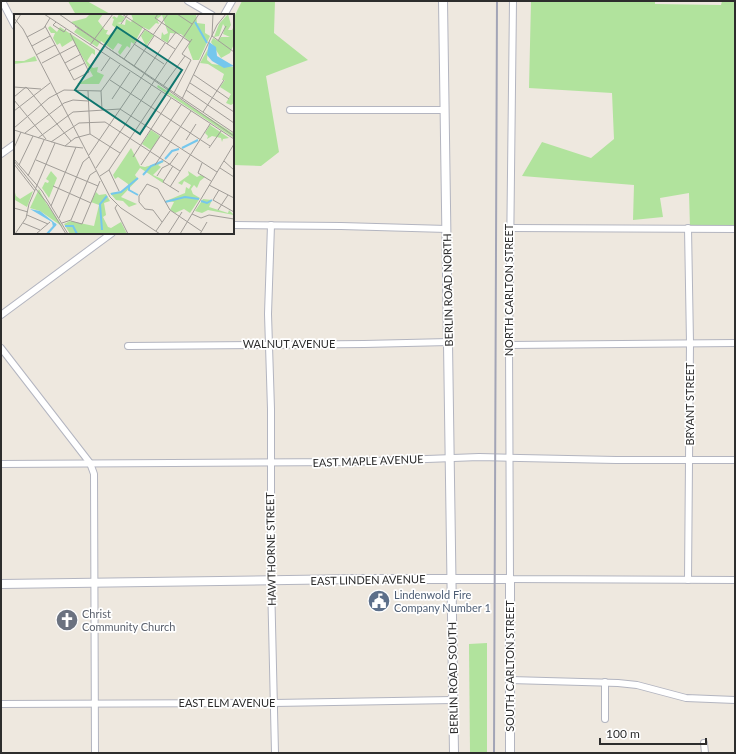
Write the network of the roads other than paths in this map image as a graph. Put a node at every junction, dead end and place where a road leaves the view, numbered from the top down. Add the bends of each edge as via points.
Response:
1 (2, 1) edge
2 (188, 1) edge
3 (232, 1) edge
4 (444, 1) edge
5 (513, 1) edge
6 (210, 14) edge
7 (225, 14) edge
8 (14, 24) edge
9 (290, 110) dead end
10 (445, 110) junction
11 (14, 145) edge
12 (1, 154) edge
13 (234, 225) edge
14 (271, 225) junction
15 (510, 228) junction
16 (688, 228) junction
17 (447, 229) junction
18 (735, 229) edge
19 (111, 234) edge
20 (1, 315) edge
21 (449, 342) junction
22 (690, 343) junction
23 (735, 343) edge
24 (269, 344) junction
25 (509, 345) junction
26 (128, 346) dead end
27 (1, 348) edge
28 (450, 458) junction
29 (510, 458) junction
30 (690, 460) junction
31 (735, 460) edge
32 (90, 463) junction
33 (270, 463) junction
34 (1, 464) edge
35 (452, 578) junction
36 (510, 579) junction
37 (688, 580) junction
38 (735, 580) edge
39 (271, 581) junction
40 (94, 582) junction
41 (1, 584) edge
42 (510, 680) junction
43 (605, 682) junction
44 (453, 700) junction
45 (735, 700) edge
46 (95, 703) junction
47 (274, 703) junction
48 (1, 704) edge
49 (605, 719) dead end
50 (704, 743) dead end
51 (95, 753) edge
52 (275, 753) edge
53 (454, 753) edge
54 (510, 753) edge
55 (706, 753) edge

1 - 8 street
2 - 6 street
3 - 7 street
4 - 10 street, BERLIN ROAD NORTH
5 - 15 street, NORTH CARLTON STREET
9 - 10 street
10 - 17 street, BERLIN ROAD NORTH
11 - 12 street
13 - 14 street
14 - 17 street
14 - 24 street, HAWTHORNE STREET
15 - 16 street
15 - 25 street, NORTH CARLTON STREET
16 - 18 street
16 - 22 street, BRYANT STREET
17 - 21 street, BERLIN ROAD NORTH
19 - 20 street
21 - 24 street, WALNUT AVENUE
21 - 28 street, BERLIN ROAD NORTH
22 - 23 street
22 - 25 street
22 - 30 street, BRYANT STREET
24 - 26 street, WALNUT AVENUE
24 - 33 street, HAWTHORNE STREET
25 - 29 street, NORTH CARLTON STREET
27 - 32 street
28 - 29 street, EAST MAPLE AVENUE
28 - 33 street, EAST MAPLE AVENUE
28 - 35 street, BERLIN ROAD NORTH
29 - 30 street, EAST MAPLE AVENUE
29 - 36 street, NORTH CARLTON STREET
30 - 31 street, EAST MAPLE AVENUE
30 - 37 street, BRYANT STREET
32 - 33 street, EAST MAPLE AVENUE
32 - 34 street, EAST MAPLE AVENUE
32 - 40 street via 94,474
33 - 39 street, HAWTHORNE STREET
35 - 36 street, EAST LINDEN AVENUE
35 - 39 street, EAST LINDEN AVENUE
35 - 44 street, BERLIN ROAD SOUTH
36 - 37 street, EAST LINDEN AVENUE
36 - 42 street, SOUTH CARLTON STREET
37 - 38 street, EAST LINDEN AVENUE
39 - 40 street, EAST LINDEN AVENUE
39 - 47 street, HAWTHORNE STREET
40 - 41 street, EAST LINDEN AVENUE
40 - 46 street
42 - 43 street
42 - 54 street, SOUTH CARLTON STREET
43 - 45 street via 637,685 686,698
43 - 49 street
44 - 47 street, EAST ELM AVENUE
44 - 53 street, BERLIN ROAD SOUTH
46 - 47 street, EAST ELM AVENUE
46 - 48 street, EAST ELM AVENUE
46 - 51 street
47 - 52 street, HAWTHORNE STREET
50 - 55 street

